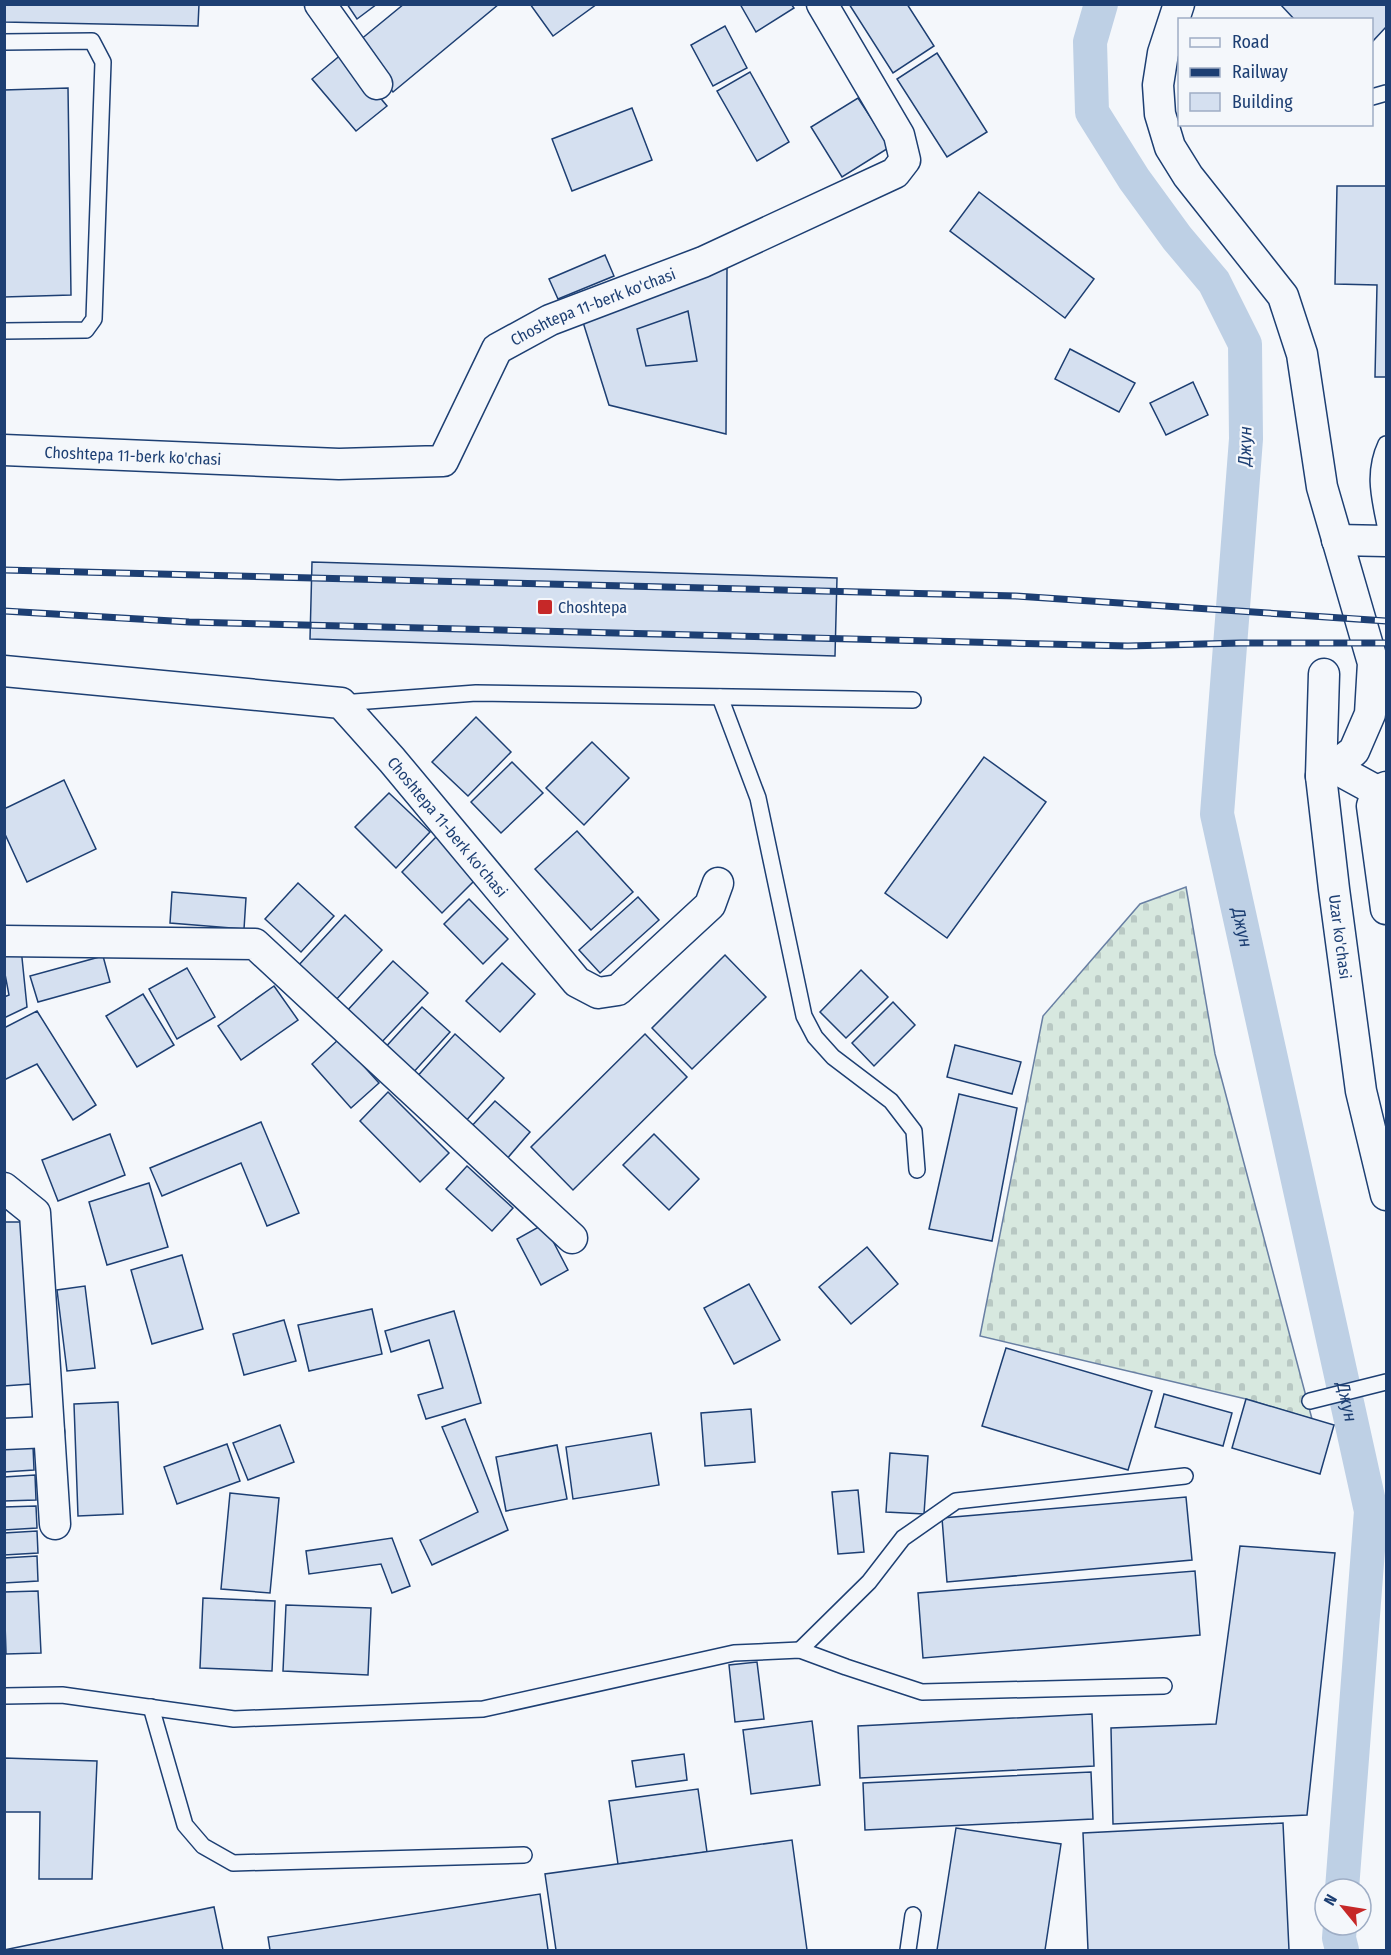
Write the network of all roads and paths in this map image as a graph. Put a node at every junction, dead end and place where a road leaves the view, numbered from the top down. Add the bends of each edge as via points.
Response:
1 (320, 4) edge
2 (822, 4) edge
3 (1179, 4) edge
4 (4, 42) edge
5 (377, 84) dead end
6 (4, 331) edge
7 (1386, 444) edge
8 (4, 450) edge
9 (1386, 530) edge
10 (1337, 540) junction
11 (1386, 541) edge
12 (4, 671) edge
13 (1324, 674) dead end
14 (720, 697) junction
15 (913, 700) dead end
16 (340, 703) junction
17 (1327, 771) junction
18 (1382, 789) edge
19 (718, 883) dead end
20 (1386, 909) edge
21 (4, 941) edge
22 (917, 1170) dead end
23 (4, 1188) edge
24 (1386, 1195) edge
25 (572, 1238) dead end
26 (1386, 1382) edge
27 (1310, 1401) dead end
28 (49, 1432) junction
29 (4, 1434) edge
30 (1185, 1476) dead end
31 (55, 1524) dead end
32 (800, 1650) junction
33 (1164, 1686) dead end
34 (4, 1696) edge
35 (151, 1707) junction
36 (524, 1855) dead end
37 (913, 1915) dead end
38 (908, 1950) edge

1 - 5 street
2 - 8 street, Choshtepa 11-berk ko'chasi via 899,135 904,160 895,173 703,262 550,320 496,349 443,461 339,464
3 - 10 street via 1163,53 1158,85 1163,125 1170,147 1188,176 1283,296 1302,354 1322,487
4 - 6 lane via 92,41 103,62 94,320 86,330
7 - 9 lane via 1379,458 1377,487
10 - 11 street
10 - 17 street via 1372,663 1370,714 1354,751
12 - 16 street
13 - 17 street, Uzar ko'chasi
14 - 15 lane
14 - 16 lane via 476,693
14 - 22 lane via 758,798 804,1016 815,1037 833,1057 891,1101 914,1131
16 - 19 street, Choshtepa 11-berk ko'chasi via 577,982 598,993 618,990 710,905
17 - 18 street
17 - 24 street, Uzar ko'chasi via 1334,889 1361,1090
18 - 20 street via 1372,806
21 - 25 street via 255,944
23 - 28 street via 35,1213
26 - 27 lane
28 - 29 street
28 - 31 street
30 - 32 lane via 956,1501 903,1538 869,1582
32 - 33 lane via 922,1692
32 - 35 lane via 734,1653 483,1709 234,1719
34 - 35 lane via 62,1695
35 - 36 lane via 185,1825 202,1846 233,1863
37 - 38 lane

